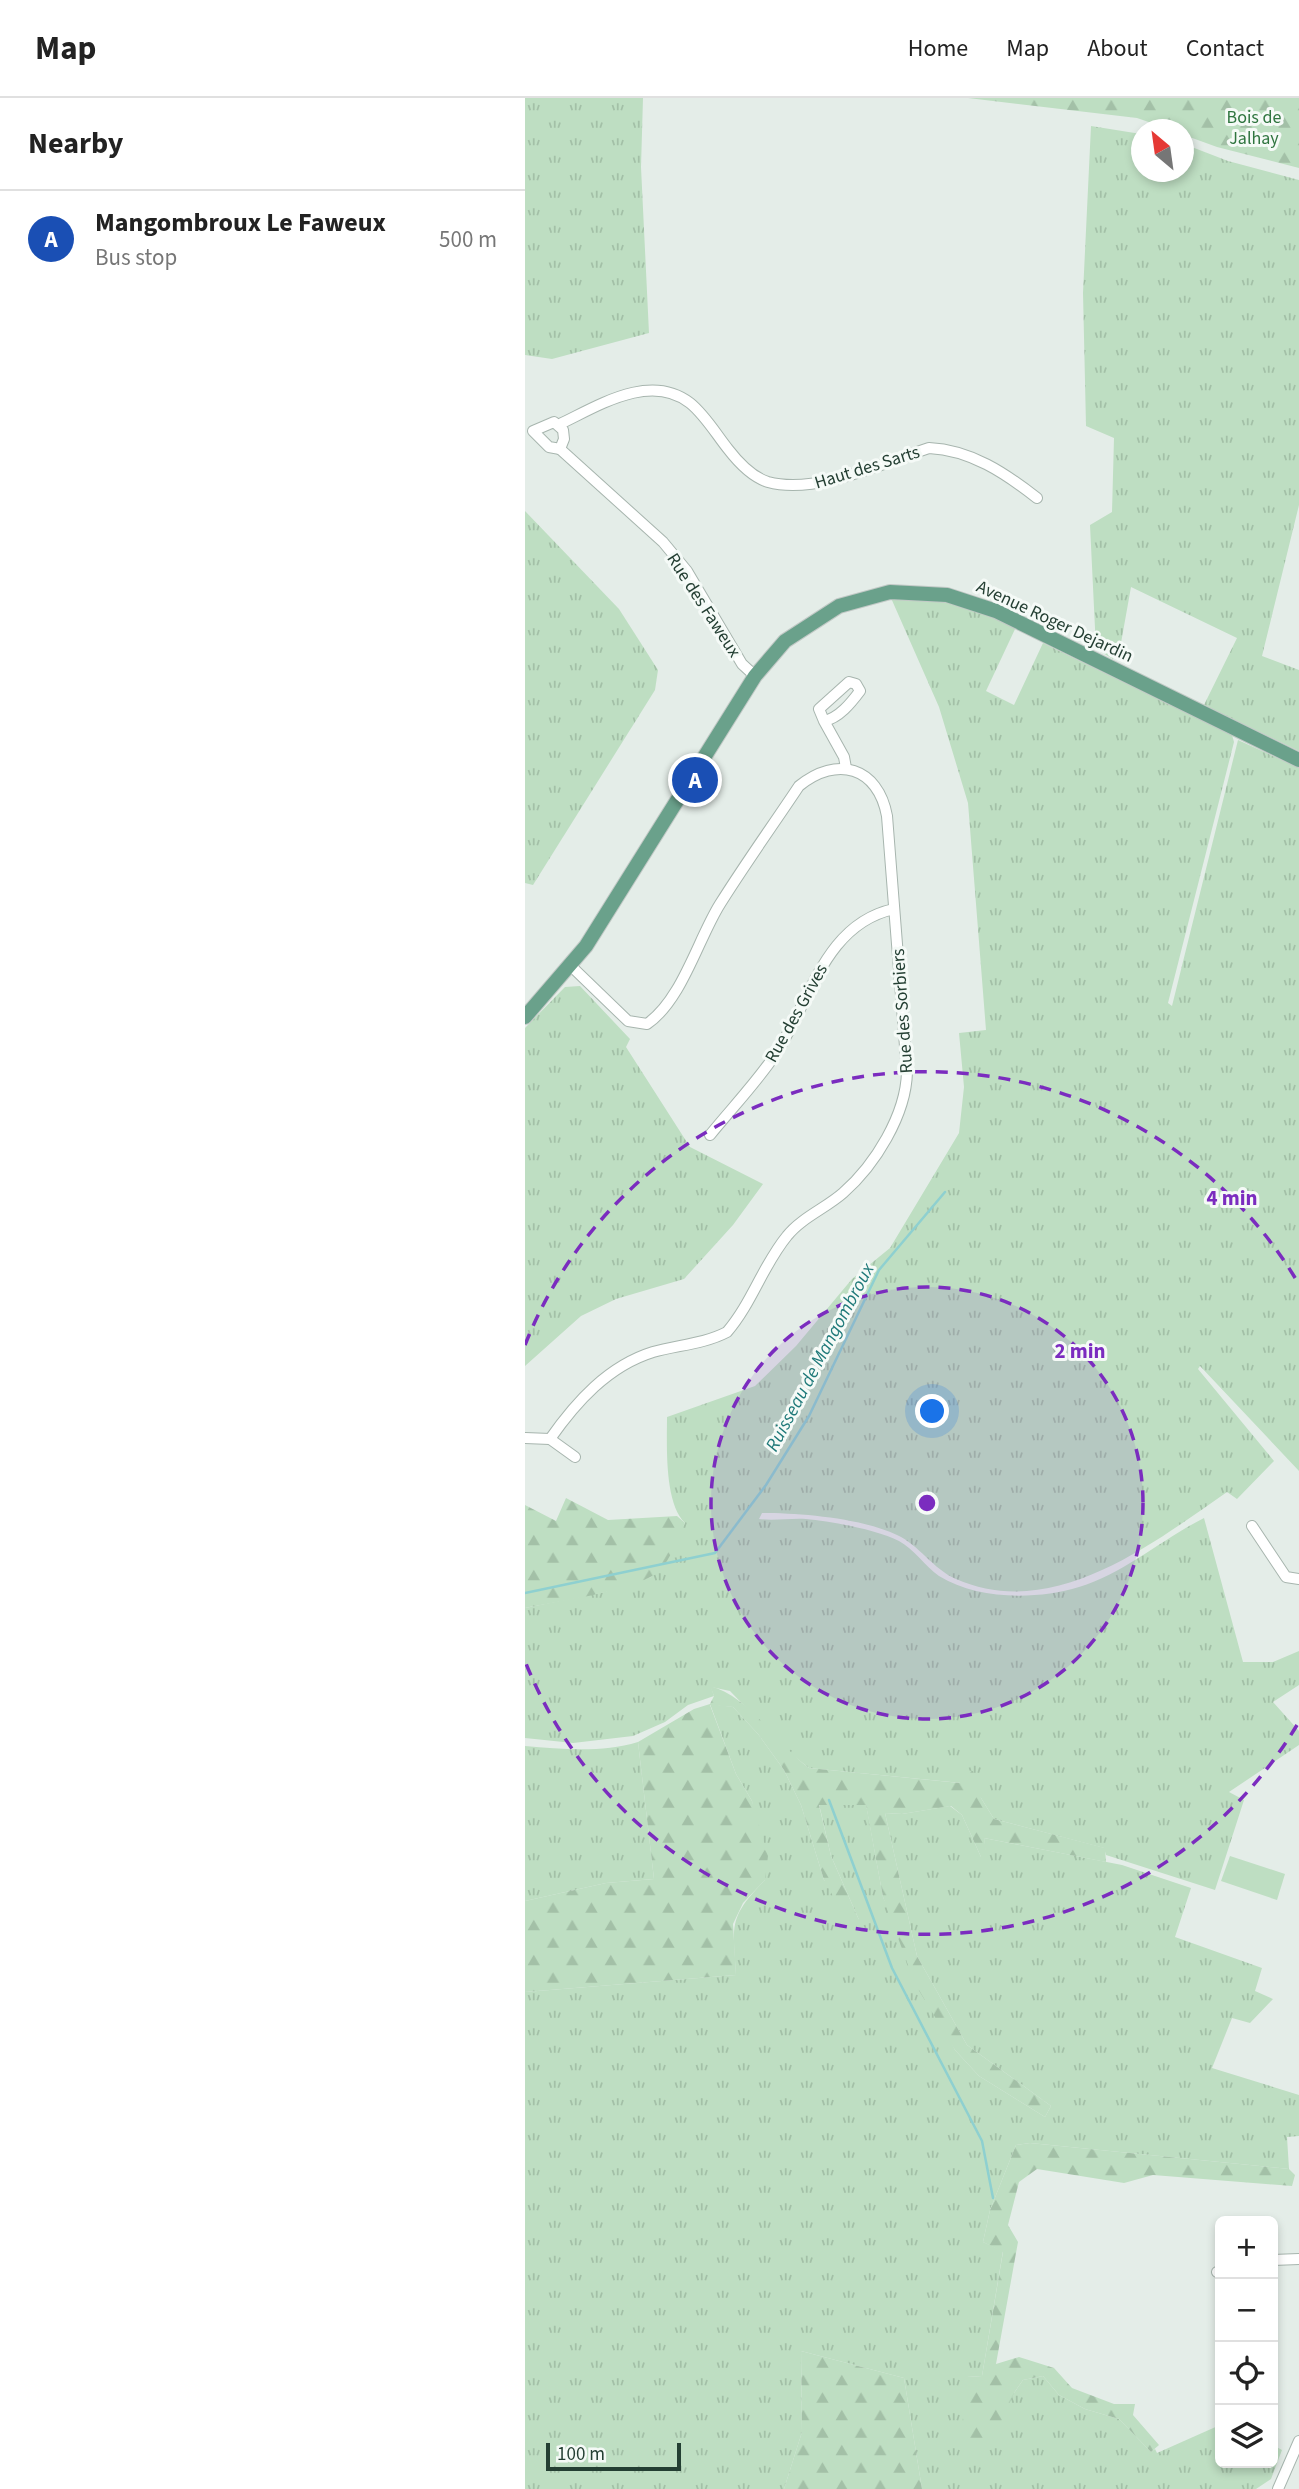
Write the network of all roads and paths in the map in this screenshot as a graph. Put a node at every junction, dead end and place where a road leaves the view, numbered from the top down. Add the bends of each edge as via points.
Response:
1 (560, 424) junction
2 (529, 429) edge
3 (560, 449) junction
4 (1037, 498) dead end
5 (755, 676) junction
6 (824, 721) dead end
7 (1299, 760) edge
8 (846, 768) junction
9 (894, 909) junction
10 (571, 965) junction
11 (525, 1017) edge
12 (710, 1135) dead end
13 (525, 1438) edge
14 (550, 1439) junction
15 (575, 1457) dead end
16 (1252, 1526) dead end
17 (1299, 1580) edge
18 (1299, 2259) edge
19 (1278, 2260) edge
20 (1299, 2441) edge
21 (1278, 2489) edge

1 - 2 street, Haut des Sarts
1 - 3 street via 564,439
1 - 4 street, Haut des Sarts via 609,401 640,391 662,391 689,403 741,465 765,481 807,486 929,448 946,449 1003,472
2 - 3 street, Haut des Sarts via 549,447
3 - 5 street, Rue des Faweux via 663,542
5 - 7 main road, Avenue Roger Dejardin via 785,641 839,606 890,592 947,595 996,611
5 - 10 main road, Avenue Roger Dejardin via 608,914
6 - 8 street
8 - 9 street, Rue des Sorbiers via 869,779 885,802
8 - 10 street via 814,774 799,786 719,906 658,1017 647,1024 628,1021
9 - 12 street, Rue des Grives via 877,913 838,942 776,1053
9 - 14 street, Rue des Sorbiers via 907,1084 898,1112 872,1160 842,1194 790,1232 727,1332 623,1365 585,1396
10 - 11 main road, Avenue Roger Dejardin
13 - 14 street
14 - 15 street
16 - 17 street via 1286,1577
18 - 19 street
20 - 21 street

